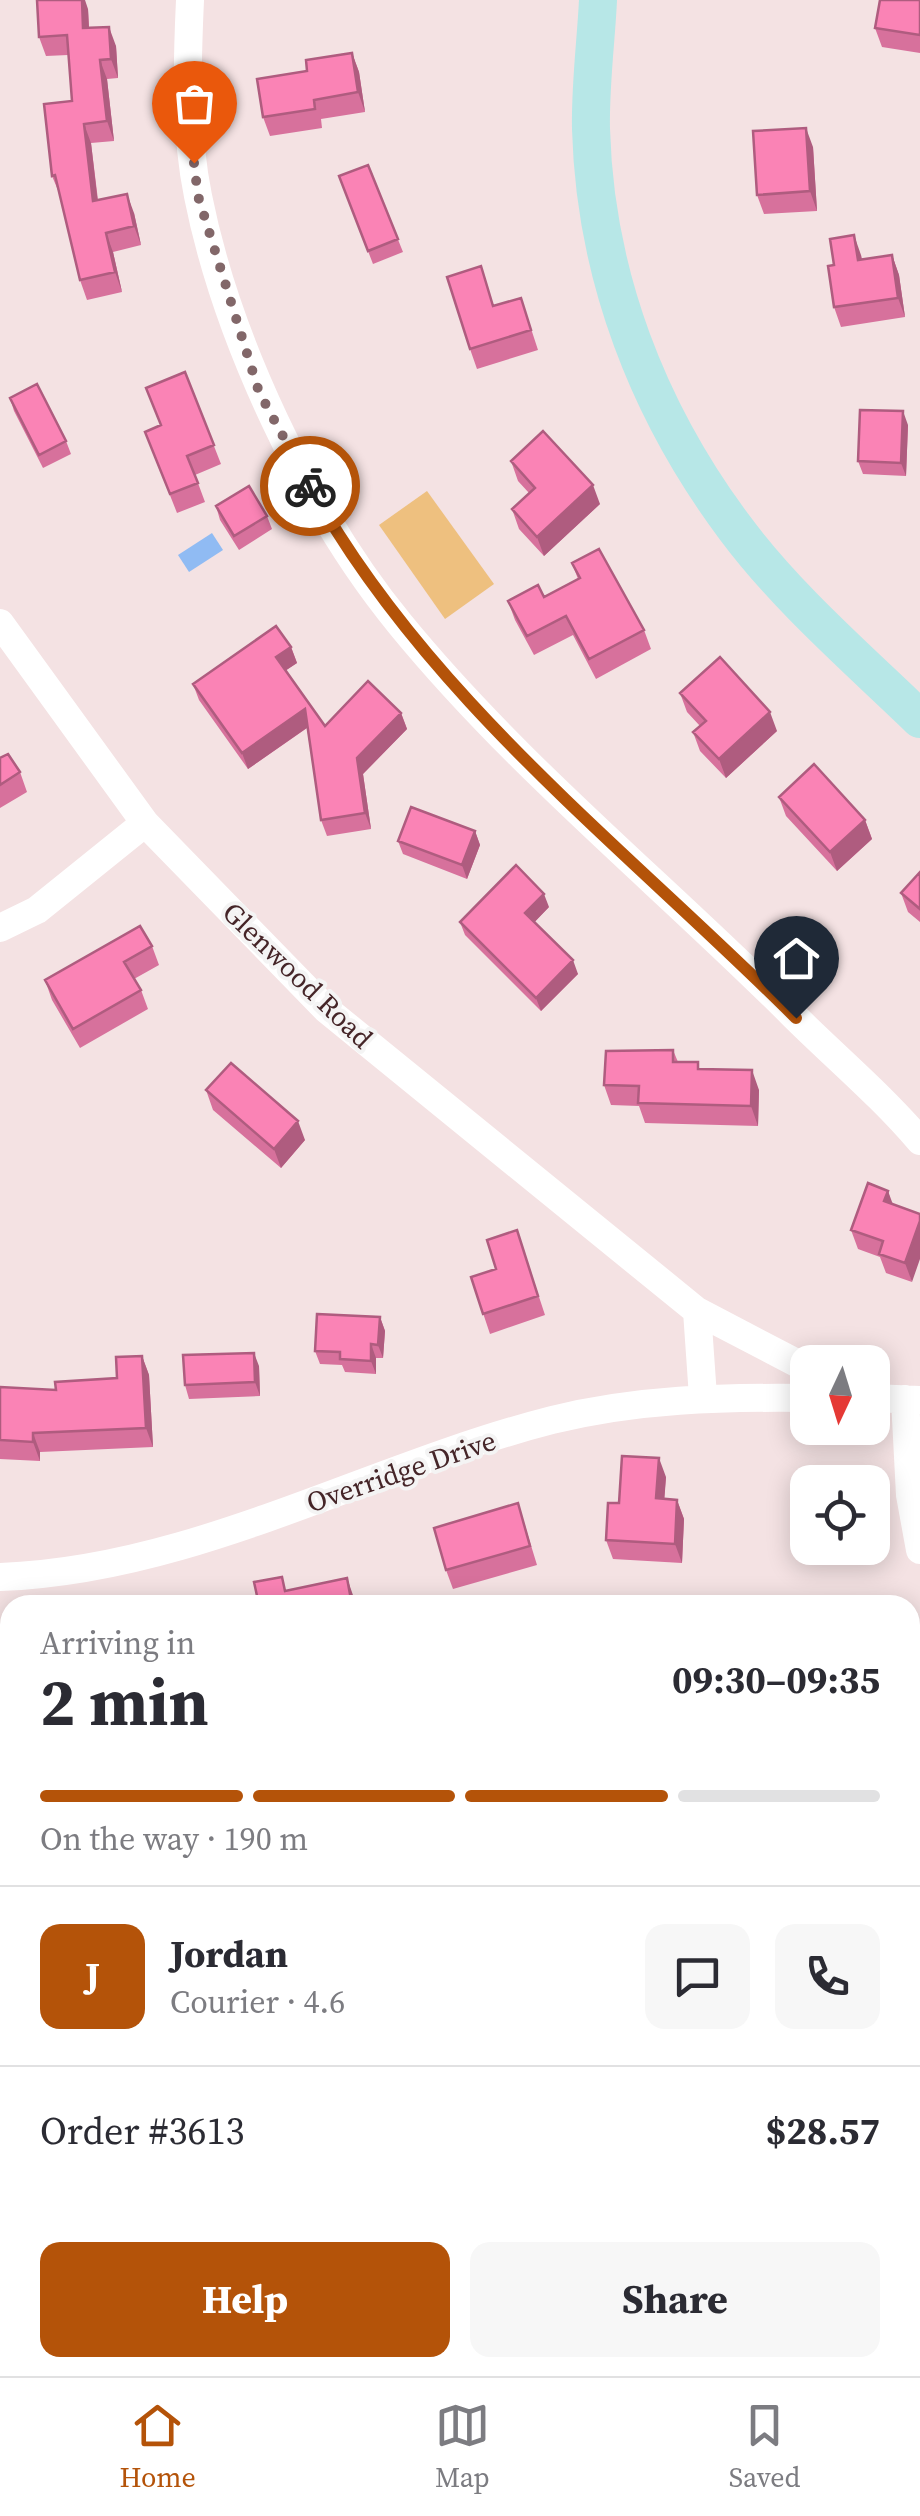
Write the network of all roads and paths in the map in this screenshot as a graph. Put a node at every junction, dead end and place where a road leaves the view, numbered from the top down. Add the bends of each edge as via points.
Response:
1 (191, 0) edge
2 (598, 0) edge
3 (0, 622) edge
4 (920, 719) edge
5 (144, 823) junction
6 (0, 928) edge
7 (920, 1141) edge
8 (697, 1312) junction
9 (790, 1360) edge
10 (703, 1397) junction
11 (790, 1398) edge
12 (913, 1400) edge
13 (920, 1550) edge
14 (0, 1577) edge

1 - 7 street via 187,96 198,196 259,392 324,512 398,623 540,774
2 - 4 street via 591,125 596,196 609,272 668,428 737,531
3 - 5 street, Glenwood Road
5 - 6 street via 36,910
5 - 8 street, Glenwood Road via 327,1010
8 - 9 street, Glenwood Road
8 - 10 street
10 - 11 street, Overridge Drive
10 - 14 street, Overridge Drive via 550,1420 180,1546
12 - 13 street via 910,1495

